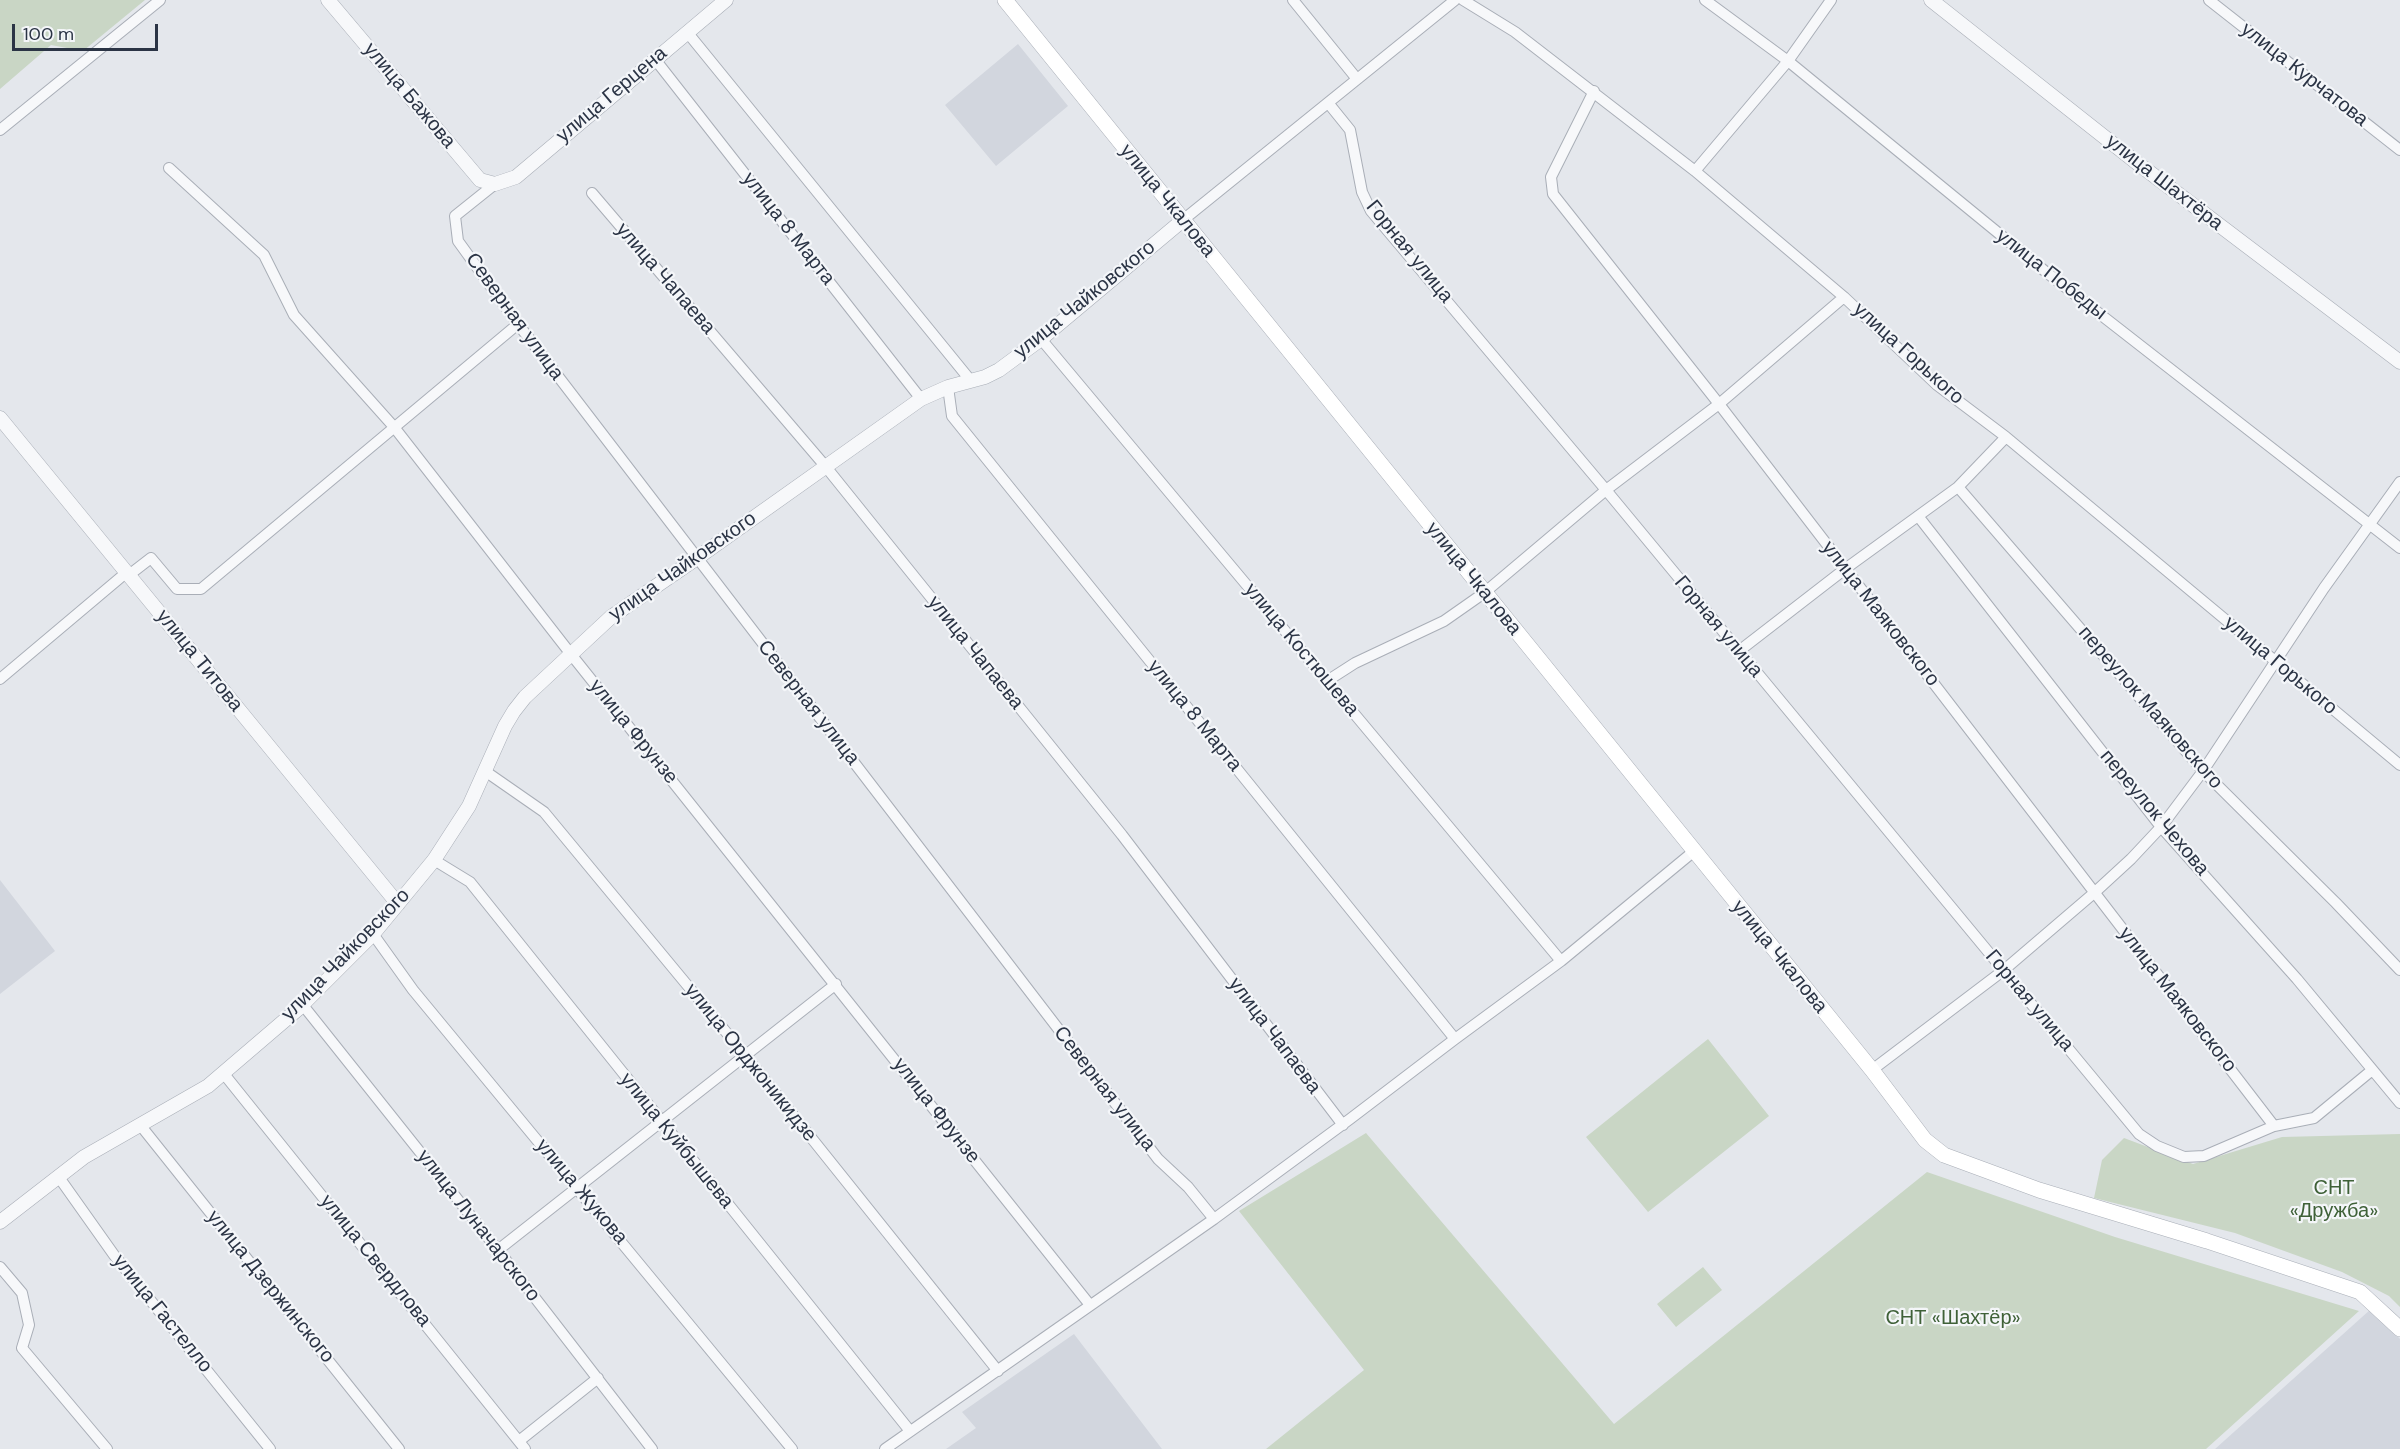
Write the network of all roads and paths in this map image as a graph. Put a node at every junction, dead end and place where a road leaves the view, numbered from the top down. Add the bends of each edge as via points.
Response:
1 (160, 0) edge
2 (328, 0) edge
3 (726, 0) edge
4 (1005, 0) edge
5 (1293, 0) edge
6 (1455, 0) edge
7 (1463, 0) edge
8 (1705, 0) edge
9 (1831, 0) edge
10 (1931, 0) edge
11 (2209, 0) edge
12 (687, 32) junction
13 (654, 58) junction
14 (1788, 61) junction
15 (1357, 79) junction
16 (1594, 91) junction
17 (1329, 104) junction
18 (0, 130) edge
19 (2400, 150) edge
20 (169, 168) dead end
21 (1695, 171) junction
22 (495, 184) junction
23 (592, 193) dead end
24 (1183, 220) junction
25 (1844, 297) junction
26 (518, 324) junction
27 (1041, 339) junction
28 (2400, 362) edge
29 (971, 381) junction
30 (948, 387) junction
31 (921, 399) junction
32 (1719, 404) junction
33 (0, 418) edge
34 (394, 427) junction
35 (2006, 437) junction
36 (826, 467) junction
37 (2400, 482) edge
38 (1958, 487) junction
39 (1606, 490) junction
40 (1918, 516) junction
41 (2370, 524) junction
42 (2400, 548) edge
43 (697, 558) junction
44 (1845, 569) junction
45 (128, 574) junction
46 (1484, 593) junction
47 (1739, 651) junction
48 (570, 653) junction
49 (2276, 663) junction
50 (0, 679) edge
51 (1327, 681) junction
52 (2400, 765) edge
53 (485, 771) junction
54 (2203, 771) junction
55 (2161, 826) junction
56 (1693, 852) junction
57 (434, 860) junction
58 (2094, 893) junction
59 (398, 904) junction
60 (373, 934) junction
61 (1562, 961) junction
62 (2004, 970) junction
63 (2400, 970) edge
64 (836, 984) junction
65 (302, 1004) junction
66 (1455, 1039) junction
67 (745, 1055) junction
68 (1872, 1070) junction
69 (2371, 1071) junction
70 (224, 1074) junction
71 (2400, 1103) edge
72 (660, 1121) junction
73 (1342, 1125) junction
74 (141, 1126) junction
75 (2274, 1126) junction
76 (58, 1176) junction
77 (578, 1188) junction
78 (1214, 1219) junction
79 (0, 1222) edge
80 (498, 1250) junction
81 (0, 1267) edge
82 (1090, 1305) junction
83 (2400, 1329) edge
84 (998, 1371) junction
85 (598, 1378) junction
86 (910, 1431) junction
87 (522, 1445) edge
88 (107, 1449) edge
89 (270, 1449) edge
90 (399, 1449) edge
91 (652, 1449) edge
92 (792, 1449) edge
93 (885, 1449) edge

1 - 18 street
2 - 22 street, улица Бажова via 480,180
3 - 12 street, улица Герцена
4 - 24 main road, улица Чкалова
5 - 15 street
6 - 15 street, улица Чайковского
7 - 16 street, улица Горького via 1515,32
8 - 14 street, улица Победы
9 - 14 street
10 - 28 street, улица Шахтёра
11 - 19 street, улица Курчатова
12 - 13 street, улица Герцена
12 - 29 street
13 - 22 street, улица Герцена via 516,177
13 - 31 street, улица 8 Марта
14 - 21 street
14 - 41 street, улица Победы via 2046,272
15 - 17 street, улица Чайковского
16 - 21 street, улица Горького
16 - 32 street, улица Маяковского via 1551,177 1553,194
17 - 24 street, улица Чайковского
17 - 39 street, Горная улица via 1350,130 1362,192 1371,211
20 - 34 street, улица Фрунзе via 264,255 294,315
21 - 25 street, улица Горького
22 - 26 street, Северная улица via 455,216 458,241
23 - 36 street, улица Чапаева
24 - 27 street, улица Чайковского
24 - 46 main road, улица Чкалова
25 - 32 street
25 - 35 street, улица Горького via 1937,385
26 - 34 street
26 - 43 street, Северная улица
27 - 29 street, улица Чайковского via 999,370
27 - 51 street, улица Костюшева
29 - 30 street, улица Чайковского
30 - 31 street, улица Чайковского
30 - 66 street, улица 8 Марта via 952,416
31 - 36 street, улица Чайковского
32 - 39 street
32 - 44 street, улица Маяковского
33 - 45 street, улица Титова
34 - 45 street via 201,589 177,589 151,558
34 - 48 street, улица Фрунзе
35 - 38 street
35 - 49 street, улица Горького
36 - 43 street, улица Чайковского
36 - 73 street, улица Чапаева via 1122,835
37 - 41 street
38 - 40 street
38 - 54 street, переулок Маяковского
39 - 46 street
39 - 47 street, Горная улица
40 - 44 street
40 - 55 street, переулок Чехова
41 - 42 street, улица Победы
41 - 49 street
43 - 48 street, улица Чайковского via 611,616
43 - 78 street, Северная улица via 1158,1159
44 - 47 street
44 - 58 street, улица Маяковского
45 - 50 street
45 - 59 street, улица Титова
46 - 51 street via 1444,621 1355,663
46 - 56 main road, улица Чкалова
47 - 62 street, Горная улица
48 - 53 street, улица Чайковского via 514,711
48 - 64 street, улица Фрунзе
49 - 52 street, улица Горького
49 - 54 street
51 - 61 street, улица Костюшева
53 - 57 street, улица Чайковского via 469,806
53 - 67 street, улица Орджоникидзе via 544,812
54 - 55 street
54 - 63 street, переулок Маяковского
55 - 58 street
55 - 69 street, переулок Чехова
56 - 61 street
56 - 68 main road, улица Чкалова
57 - 59 street, улица Чайковского
57 - 72 street, улица Куйбышева via 470,882
58 - 62 street
58 - 75 street, улица Маяковского
59 - 60 street, улица Чайковского
60 - 65 street, улица Чайковского
60 - 77 street, улица Жукова via 413,990
61 - 66 street
62 - 68 street
62 - 75 street, Горная улица via 2139,1134 2157,1146 2184,1156 2204,1156
64 - 67 street
64 - 82 street, улица Фрунзе
65 - 70 street, улица Чайковского
65 - 80 street, улица Луначарского
66 - 73 street
67 - 72 street
67 - 84 street, улица Орджоникидзе
68 - 83 main road, улица Чкалова via 1924,1140 1944,1155 2039,1190 2360,1292
69 - 71 street, переулок Чехова
69 - 75 street via 2314,1118
70 - 74 street, улица Чайковского
70 - 87 street, улица Свердлова
72 - 77 street
72 - 86 street, улица Куйбышева
73 - 78 street
74 - 76 street, улица Чайковского
74 - 90 street, улица Дзержинского
76 - 79 street, улица Чайковского
76 - 89 street, улица Гастелло via 114,1255
77 - 80 street
77 - 92 street, улица Жукова
78 - 82 street
80 - 85 street, улица Луначарского
81 - 88 street via 22,1293 29,1325 22,1348
82 - 84 street
84 - 86 street
85 - 87 street
85 - 91 street, улица Луначарского
86 - 93 street

